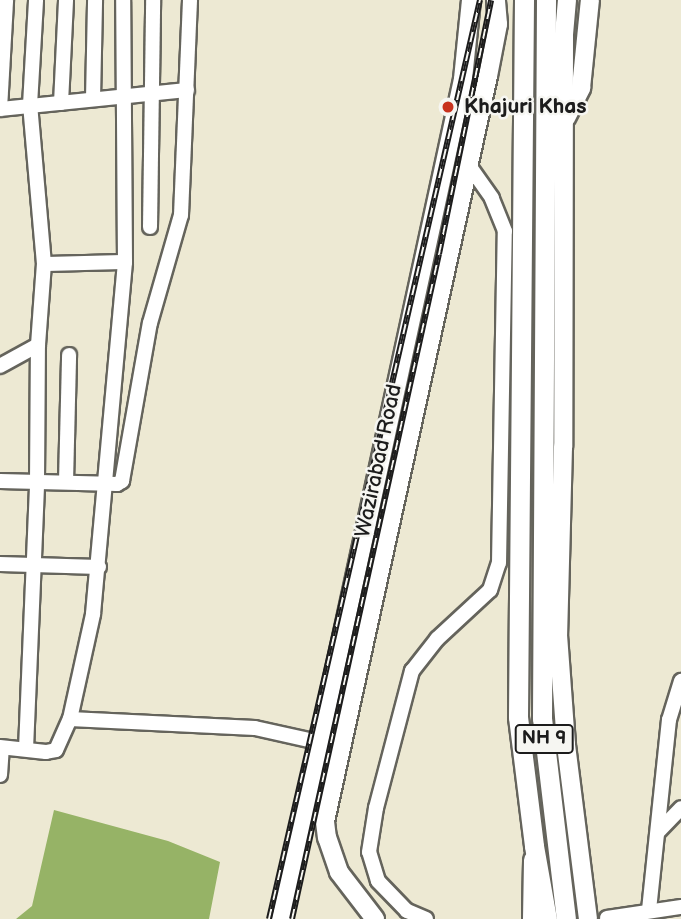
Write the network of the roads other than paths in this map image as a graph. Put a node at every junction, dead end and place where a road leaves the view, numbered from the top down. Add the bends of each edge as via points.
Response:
1 (6, 0) edge
2 (36, 0) edge
3 (66, 0) edge
4 (95, 0) edge
5 (123, 0) edge
6 (153, 0) edge
7 (190, 0) edge
8 (471, 0) edge
9 (496, 0) edge
10 (524, 0) edge
11 (546, 0) edge
12 (567, 0) edge
13 (590, 0) edge
14 (187, 90) junction
15 (152, 93) junction
16 (122, 97) junction
17 (93, 99) junction
18 (61, 103) junction
19 (30, 106) junction
20 (0, 109) edge
21 (564, 122) junction
22 (468, 164) junction
23 (150, 227) dead end
24 (125, 262) junction
25 (44, 264) junction
26 (38, 345) junction
27 (69, 355) dead end
28 (0, 366) edge
29 (0, 481) edge
30 (37, 482) junction
31 (66, 482) junction
32 (106, 483) junction
33 (34, 563) junction
34 (0, 564) edge
35 (99, 567) junction
36 (681, 681) edge
37 (70, 719) junction
38 (318, 741) junction
39 (1, 748) edge
40 (26, 749) junction
41 (0, 775) edge
42 (681, 808) edge
43 (658, 832) junction
44 (534, 846) junction
45 (681, 906) edge
46 (649, 911) junction
47 (607, 918) edge
48 (281, 919) edge
49 (374, 919) edge
50 (426, 919) edge
51 (532, 919) edge
52 (547, 919) edge
53 (566, 919) edge
54 (588, 919) edge

1 - 20 street
2 - 19 street
3 - 18 street
4 - 17 street
5 - 16 street
6 - 15 street
7 - 14 street
8 - 38 main road, Wazirabad Road via 463,79
9 - 22 main road, Wazirabad Road via 498,24
10 - 44 highway, NH 9 via 518,717
11 - 53 highway, NH 9 via 542,718
12 - 21 main road
13 - 21 main road via 581,88
14 - 15 street
14 - 32 street via 183,198 176,241 152,314 122,481
15 - 16 street
15 - 23 street
16 - 17 street
16 - 24 street
17 - 18 street
18 - 19 street
19 - 20 street
19 - 25 street
21 - 54 main road via 558,635 568,772
22 - 49 main road, Wazirabad Road via 325,821 340,872
22 - 50 street via 500,212 505,231 499,563 490,590 436,639 412,671 369,852 378,881 407,911
24 - 25 street
24 - 32 street
25 - 26 street
26 - 28 street
26 - 30 street
27 - 31 street
29 - 30 street
30 - 31 street
30 - 33 street
31 - 32 street
32 - 35 street
33 - 34 street
33 - 35 street
33 - 40 street
35 - 37 street
36 - 43 street via 669,720
37 - 38 street via 255,727
37 - 40 street via 56,750
38 - 48 main road, Wazirabad Road
39 - 40 street
39 - 41 street
42 - 43 street
43 - 46 street
44 - 51 main road
44 - 52 highway
45 - 46 street
46 - 47 street

